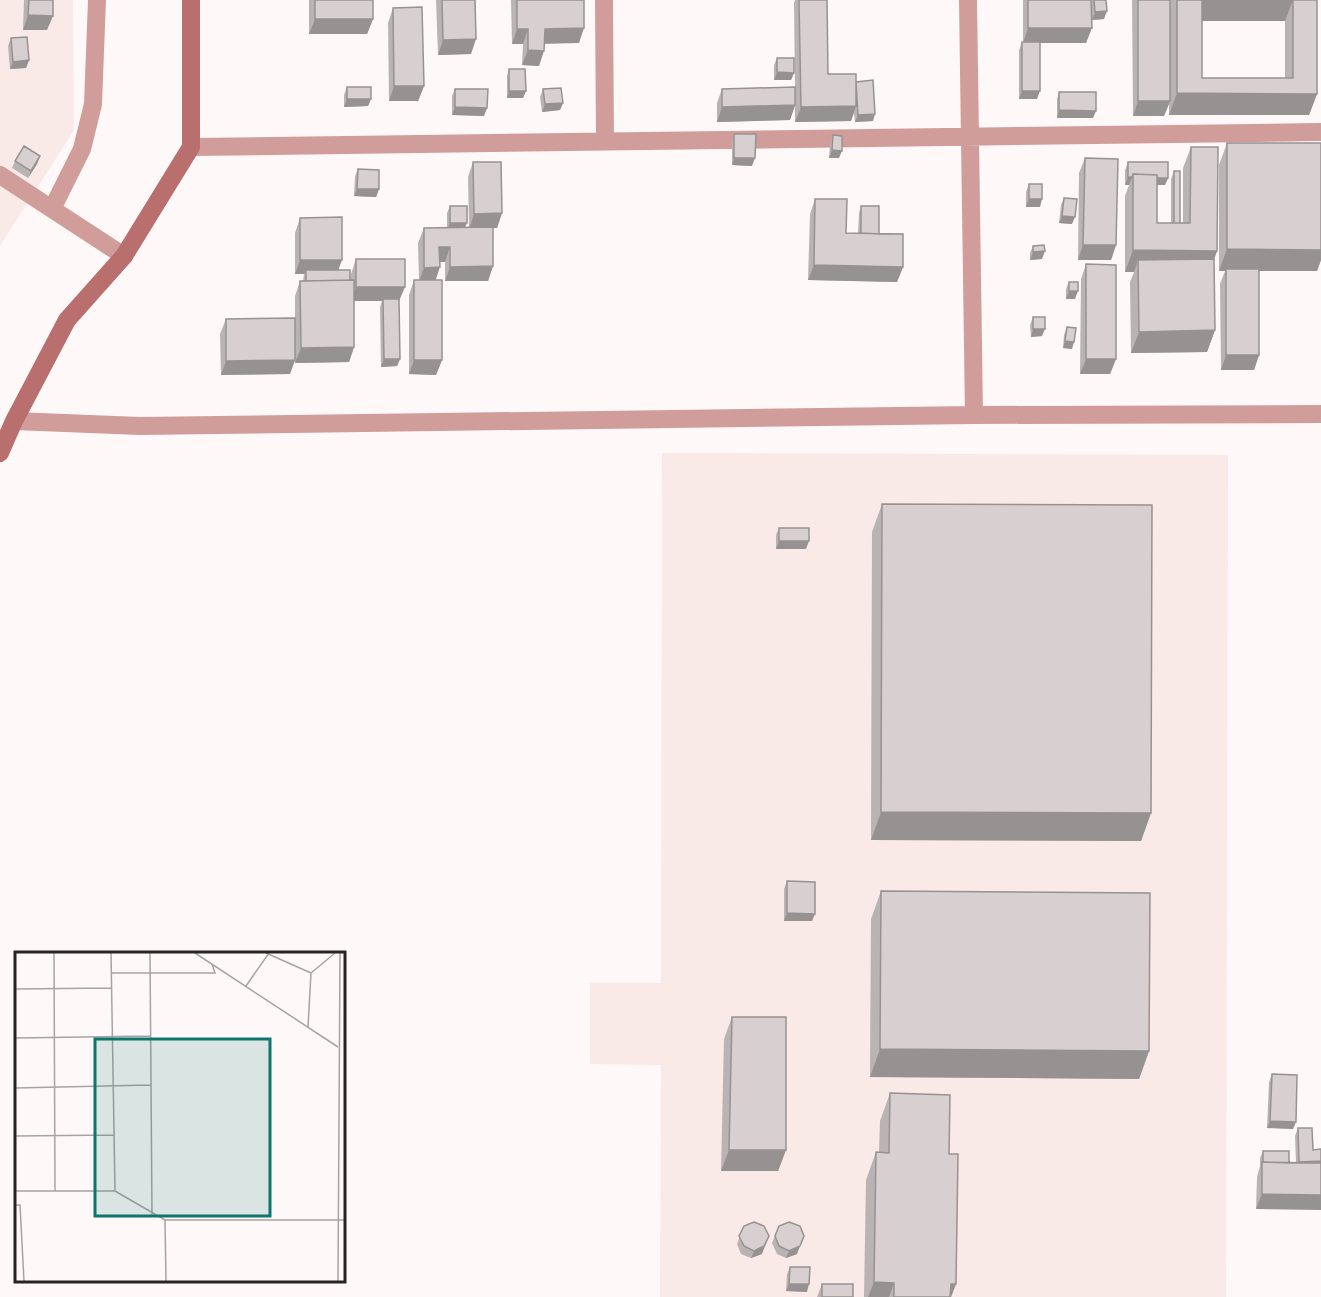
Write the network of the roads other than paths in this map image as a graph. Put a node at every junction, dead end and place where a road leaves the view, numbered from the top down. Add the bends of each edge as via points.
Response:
1 (97, 0) edge
2 (191, 0) edge
3 (604, 0) edge
4 (968, 0) edge
5 (1321, 132) edge
6 (970, 136) junction
7 (605, 141) junction
8 (190, 147) junction
9 (0, 175) edge
10 (52, 209) junction
11 (124, 256) junction
12 (1321, 414) edge
13 (974, 415) junction
14 (14, 421) junction
15 (0, 453) edge

1 - 10 street via 93,104 82,149
2 - 8 street
3 - 7 street
4 - 6 street
5 - 6 street
6 - 7 street
6 - 13 street
7 - 8 street
8 - 11 street
9 - 10 street
10 - 11 street
11 - 14 street via 67,320
12 - 13 street
13 - 14 street via 140,426
14 - 15 street

